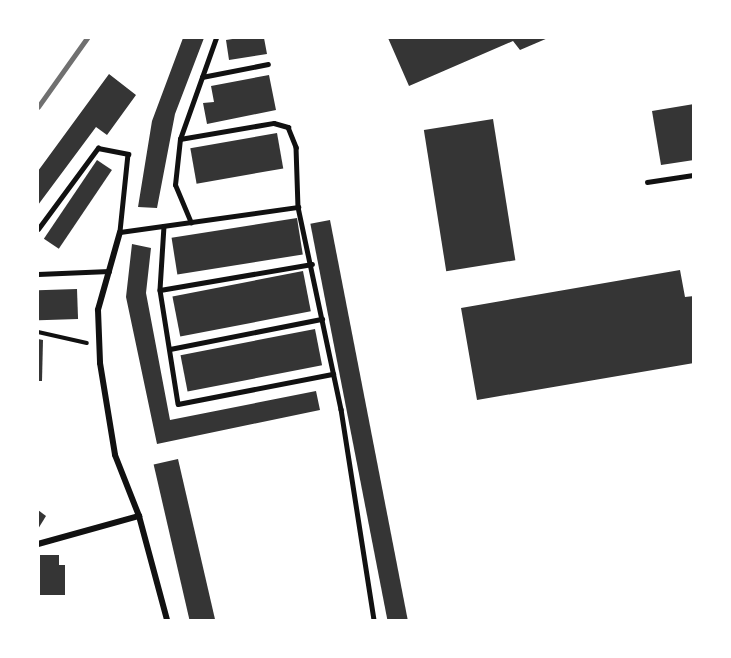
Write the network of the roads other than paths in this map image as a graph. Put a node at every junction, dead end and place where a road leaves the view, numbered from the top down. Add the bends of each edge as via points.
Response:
1 (216, 38) edge
2 (268, 64) dead end
3 (202, 77) junction
4 (180, 139) junction
5 (693, 175) edge
6 (647, 182) dead end
7 (298, 207) junction
8 (191, 223) junction
9 (164, 226) junction
10 (38, 230) edge
11 (120, 232) junction
12 (312, 264) junction
13 (109, 271) junction
14 (38, 274) edge
15 (160, 290) junction
16 (322, 319) junction
17 (170, 350) junction
18 (333, 374) junction
19 (139, 516) junction
20 (38, 544) edge
21 (167, 621) edge
22 (374, 621) edge

1 - 3 lane
2 - 3 lane
3 - 4 lane
4 - 7 lane via 274,123 288,127 296,147
4 - 8 lane via 176,185
5 - 6 lane
7 - 8 lane
7 - 12 lane
8 - 9 lane
9 - 11 lane
9 - 15 lane
10 - 11 lane via 98,148 128,154
11 - 13 street
12 - 15 lane
12 - 16 lane
13 - 14 lane
13 - 19 street via 98,310 99,346 115,455
15 - 17 lane
16 - 17 lane
16 - 18 lane
17 - 18 lane via 178,404
18 - 22 lane
19 - 20 street
19 - 21 street

